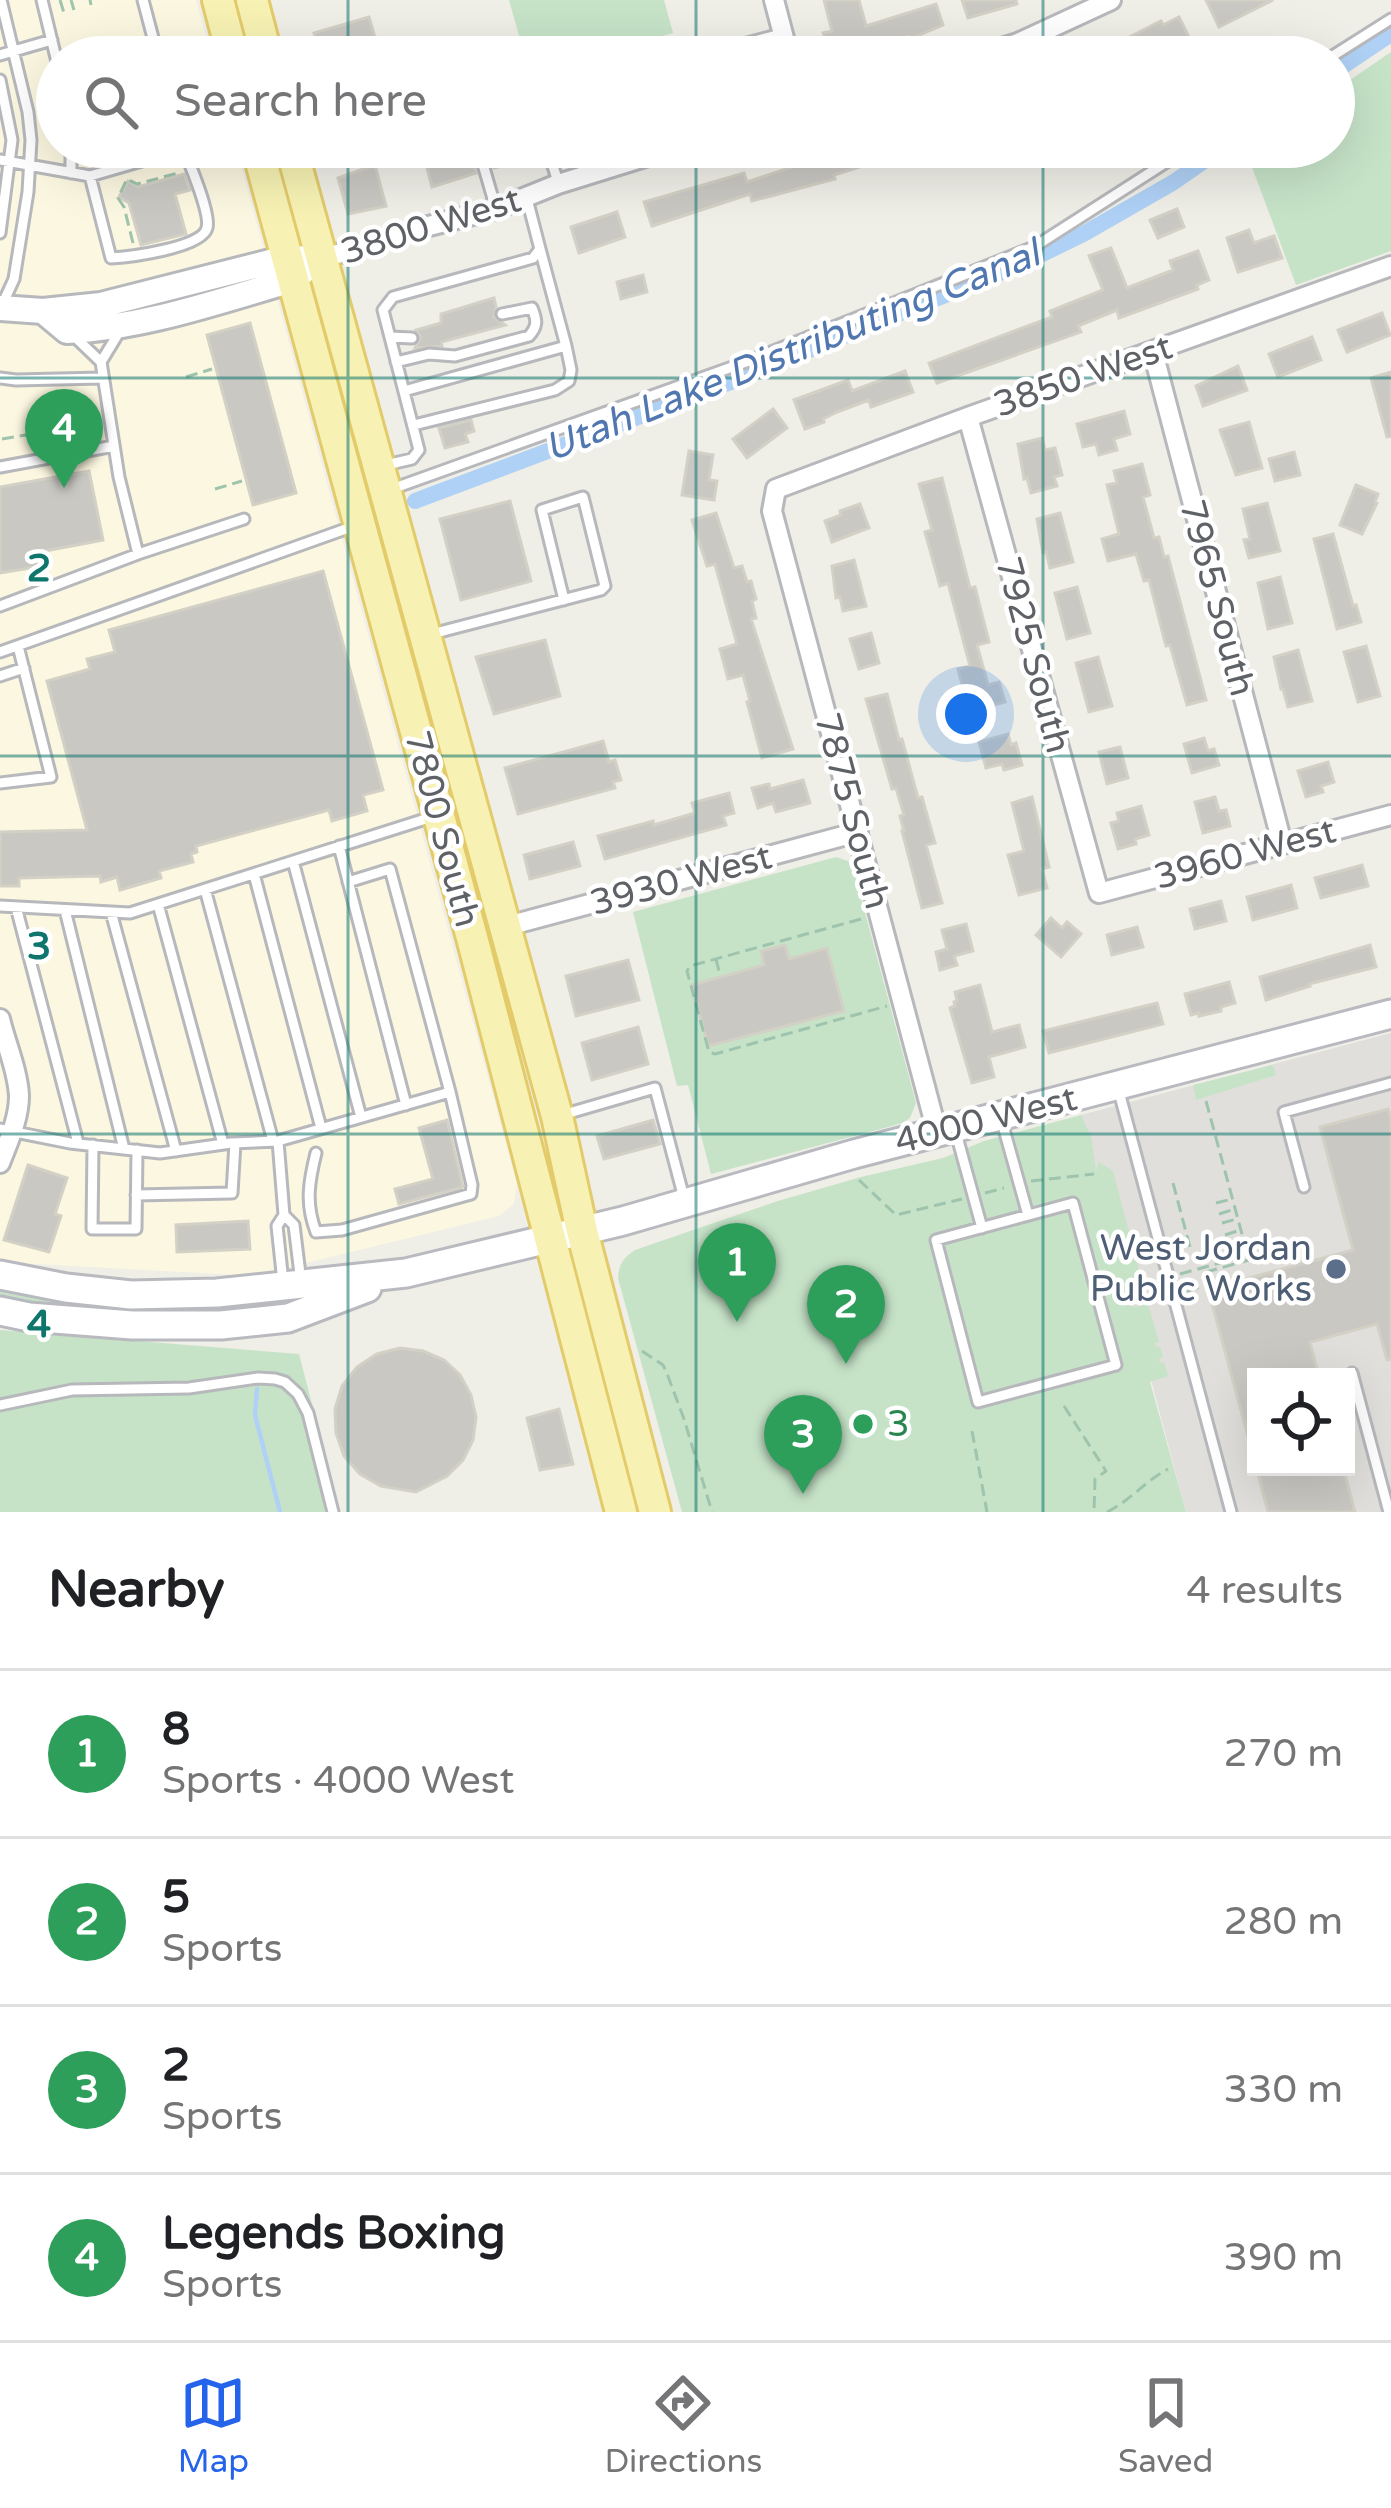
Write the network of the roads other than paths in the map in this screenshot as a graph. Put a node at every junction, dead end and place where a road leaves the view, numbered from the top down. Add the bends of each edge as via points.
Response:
1 (2, 0) edge
2 (42, 0) edge
3 (143, 0) edge
4 (218, 0) edge
5 (252, 0) edge
6 (774, 0) edge
7 (1111, 0) edge
8 (1391, 19) edge
9 (783, 33) junction
10 (51, 36) edge
11 (152, 36) edge
12 (227, 36) edge
13 (261, 36) edge
14 (772, 36) edge
15 (784, 36) edge
16 (1033, 36) edge
17 (1355, 42) edge
18 (36, 45) edge
19 (14, 51) junction
20 (0, 55) edge
21 (0, 80) edge
22 (5, 161) edge
23 (30, 167) junction
24 (36, 168) edge
25 (37, 168) edge
26 (71, 168) edge
27 (116, 168) edge
28 (193, 168) edge
29 (263, 168) edge
30 (297, 168) edge
31 (484, 168) edge
32 (553, 168) edge
33 (598, 168) edge
34 (1157, 168) edge
35 (71, 173) junction
36 (89, 176) junction
37 (558, 184) junction
38 (526, 199) junction
39 (496, 209) junction
40 (0, 233) edge
41 (540, 249) junction
42 (321, 259) junction
43 (1391, 266) edge
44 (289, 269) junction
45 (0, 308) edge
46 (44, 311) junction
47 (502, 314) dead end
48 (124, 325) junction
49 (67, 331) junction
50 (390, 337) junction
51 (412, 338) dead end
52 (566, 346) junction
53 (1153, 352) junction
54 (101, 362) junction
55 (396, 362) junction
56 (0, 378) edge
57 (102, 378) junction
58 (404, 391) junction
59 (968, 417) junction
60 (414, 425) junction
61 (114, 446) junction
62 (0, 467) edge
63 (380, 479) junction
64 (776, 489) joint
65 (244, 519) dead end
66 (359, 524) junction
67 (138, 554) junction
68 (564, 600) junction
69 (0, 606) edge
70 (424, 636) junction
71 (18, 646) junction
72 (0, 652) edge
73 (24, 668) junction
74 (0, 676) edge
75 (0, 783) edge
76 (438, 815) junction
77 (1391, 815) edge
78 (858, 832) junction
79 (1282, 843) junction
80 (339, 847) junction
81 (293, 861) junction
82 (254, 874) junction
83 (348, 881) junction
84 (206, 889) junction
85 (1099, 893) joint
86 (158, 904) junction
87 (0, 906) edge
88 (16, 907) junction
89 (65, 910) junction
90 (111, 912) junction
91 (504, 927) junction
92 (1391, 1014) edge
93 (0, 1019) edge
94 (1391, 1082) edge
95 (1117, 1086) junction
96 (450, 1092) junction
97 (406, 1105) junction
98 (557, 1116) junction
99 (1000, 1116) junction
100 (361, 1117) junction
101 (321, 1128) junction
102 (946, 1130) junction
103 (6, 1131) edge
104 (276, 1141) junction
105 (78, 1143) junction
106 (229, 1143) junction
107 (93, 1145) junction
108 (124, 1149) junction
109 (136, 1150) junction
110 (176, 1150) junction
111 (316, 1153) dead end
112 (0, 1163) edge
113 (1304, 1187) dead end
114 (136, 1195) junction
115 (686, 1204) junction
116 (284, 1215) junction
117 (1028, 1215) junction
118 (982, 1228) junction
119 (582, 1231) junction
120 (549, 1239) junction
121 (406, 1273) junction
122 (0, 1275) edge
123 (292, 1286) junction
124 (0, 1311) edge
125 (1355, 1384) edge
126 (0, 1405) edge
127 (333, 1512) edge
128 (621, 1512) edge
129 (655, 1512) edge
130 (1231, 1512) edge
131 (1389, 1512) edge

1 - 19 lane
2 - 10 lane
3 - 11 lane
4 - 12 main road
5 - 13 main road
6 - 9 street
7 - 16 street
8 - 17 lane
9 - 14 lane
9 - 15 street
18 - 19 lane
19 - 20 lane
19 - 23 lane
21 - 22 lane via 12,140
22 - 23 lane
22 - 40 lane
23 - 24 lane
23 - 45 lane via 14,279
25 - 35 lane
26 - 35 lane
27 - 36 lane
28 - 36 lane via 205,234 111,258
29 - 44 main road, 7800 South
30 - 42 main road, 7800 South
31 - 39 lane
32 - 37 lane
33 - 37 street, 3800 West
34 - 63 lane via 1034,247 746,362
35 - 36 lane
37 - 38 street, 3800 West
38 - 39 street, 3800 West
38 - 41 lane
39 - 42 street, 3800 West
41 - 50 lane via 533,259 393,297 383,310
41 - 52 lane
42 - 44 street
42 - 63 main road, 7800 South
43 - 53 street, 3850 West
44 - 46 street
44 - 48 street
44 - 66 main road, 7800 South
45 - 46 street
46 - 49 street
47 - 55 lane via 532,308 536,329 455,356
48 - 49 street
48 - 54 lane
49 - 54 lane
50 - 51 lane
50 - 55 lane
52 - 58 lane
52 - 60 lane via 572,370 555,390
53 - 59 street, 3850 West
53 - 79 street, 7965 South
54 - 57 lane
55 - 58 lane
56 - 57 lane
57 - 61 lane
58 - 60 lane
59 - 64 street, 3850 West
59 - 85 street, 7925 South
60 - 63 lane via 419,450
61 - 62 lane
61 - 67 lane
63 - 70 main road, 7800 South
64 - 78 street, 7875 South via 772,511
65 - 67 lane
66 - 70 main road via 388,554 406,624 413,636
66 - 71 lane
66 - 76 main road, 7800 South
67 - 69 lane
68 - 68 lane via 605,586 583,497 542,510
68 - 70 lane
70 - 91 main road, 7800 South
71 - 72 lane
71 - 73 lane
73 - 74 lane
73 - 75 lane via 51,777
76 - 80 lane
76 - 120 main road, 7800 South
77 - 79 street, 3960 West
78 - 91 street, 3930 West
78 - 102 street, 7875 South
79 - 85 street, 3960 West
80 - 81 lane
80 - 83 lane
81 - 82 lane
81 - 100 lane
82 - 84 lane
82 - 101 lane
83 - 96 lane via 390,869
83 - 97 lane
84 - 86 lane
84 - 104 lane
86 - 90 lane
86 - 106 lane
87 - 88 lane
88 - 89 lane
88 - 105 lane
89 - 90 lane
89 - 108 lane
90 - 110 lane
91 - 98 main road, 7800 South
92 - 95 main road, 4000 West
93 - 103 street via 19,1093
94 - 113 lane via 1284,1112
95 - 99 main road, 4000 West
95 - 130 lane
96 - 97 lane
96 - 111 lane via 471,1193 316,1232 308,1187
97 - 100 lane
98 - 115 lane via 655,1088
98 - 119 main road, 7800 South
99 - 102 main road, 4000 West
99 - 117 lane
100 - 101 lane
101 - 104 lane
102 - 115 main road, 4000 West
102 - 118 lane
103 - 105 lane
103 - 112 street
104 - 106 lane
104 - 116 lane
105 - 107 lane
106 - 110 lane
106 - 114 lane via 232,1192
107 - 108 lane
107 - 114 lane via 92,1229 136,1229
108 - 109 lane
109 - 110 lane
109 - 114 lane
115 - 119 main road, 4000 West
116 - 123 lane via 277,1226
116 - 123 lane via 294,1225
117 - 118 lane
117 - 118 lane via 1073,1203 1116,1365 978,1402 936,1240
119 - 120 main road, 4000 West
119 - 129 main road, 7800 South
120 - 121 main road, 4000 West
120 - 128 main road, 7800 South
121 - 123 main road
121 - 124 main road via 288,1318 221,1325
122 - 123 main road via 131,1295
125 - 131 lane
126 - 127 lane via 72,1390 285,1382 308,1414

